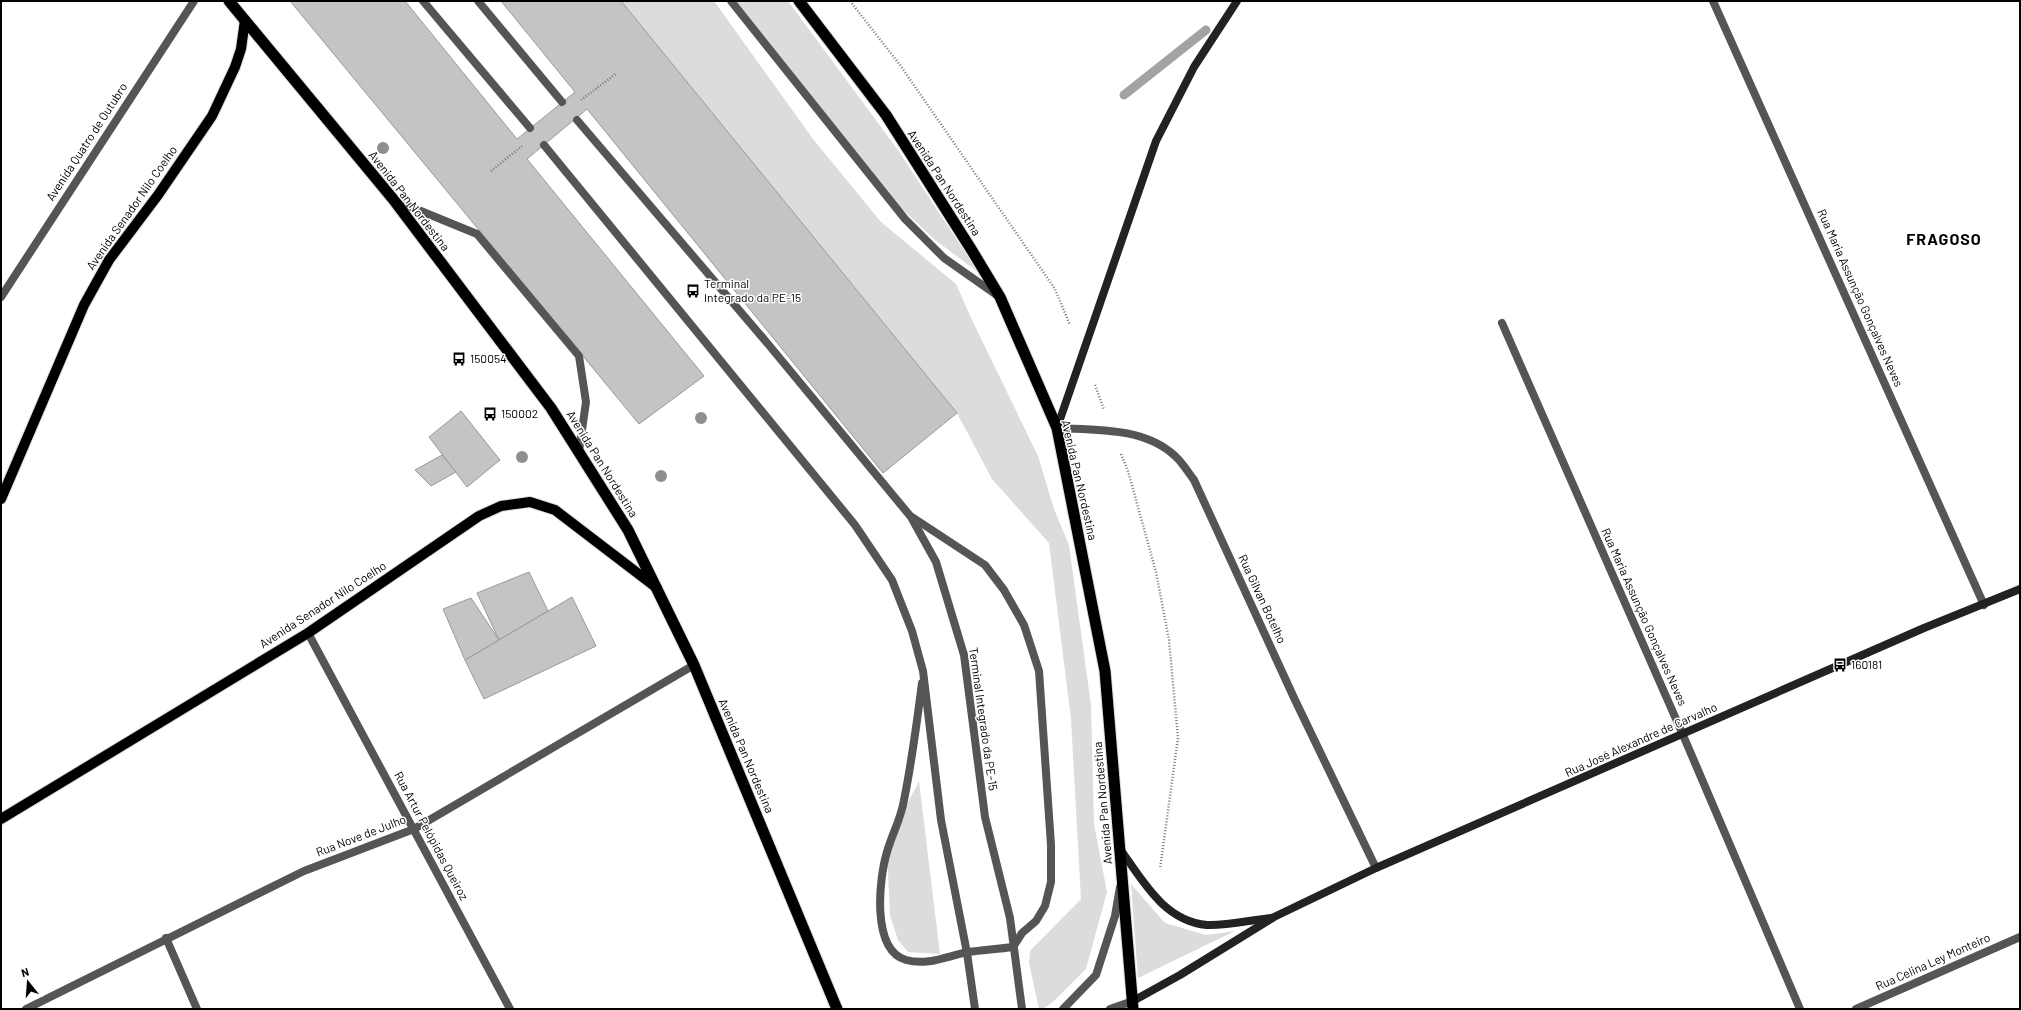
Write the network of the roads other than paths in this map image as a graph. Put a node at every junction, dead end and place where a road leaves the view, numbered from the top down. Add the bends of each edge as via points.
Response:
1 (194, 1) edge
2 (230, 1) edge
3 (423, 1) edge
4 (478, 1) edge
5 (731, 1) edge
6 (799, 1) edge
7 (1237, 1) edge
8 (1713, 1) edge
9 (245, 20) junction
10 (562, 102) dead end
11 (577, 120) dead end
12 (530, 128) dead end
13 (544, 145) dead end
14 (393, 200) junction
15 (1, 297) edge
16 (1000, 297) junction
17 (1502, 323) dead end
18 (1056, 428) junction
19 (579, 451) junction
20 (1, 499) edge
21 (911, 517) junction
22 (657, 588) junction
23 (2020, 589) edge
24 (1984, 605) junction
25 (308, 633) junction
26 (694, 665) junction
27 (923, 671) junction
28 (1683, 735) junction
29 (1, 819) edge
30 (414, 829) junction
31 (1120, 848) junction
32 (1376, 868) junction
33 (1122, 876) junction
34 (1274, 917) junction
35 (2020, 937) edge
36 (166, 938) junction
37 (1013, 947) junction
38 (967, 952) junction
39 (1133, 1005) edge
40 (26, 1009) edge
41 (197, 1009) edge
42 (510, 1009) edge
43 (837, 1009) edge
44 (975, 1009) edge
45 (1022, 1009) edge
46 (1063, 1009) edge
47 (1110, 1009) edge
48 (1800, 1009) edge
49 (1856, 1009) edge

1 - 15 street, Avenida Quatro de Outubro
2 - 9 highway, Avenida Pan Nordestina
3 - 12 street
4 - 10 street
5 - 16 street via 905,219 944,258
6 - 16 highway, Avenida Pan Nordestina via 886,115
7 - 18 main road via 1194,67 1156,141
8 - 24 street, Rua Maria Assunção Gonçalves Neves
9 - 14 highway, Avenida Pan Nordestina
9 - 20 main road, Avenida Senador Nilo Coelho via 241,49 235,67 212,116 158,195 109,260 84,305
11 - 21 street, Terminal Integrado da PE-15
13 - 27 street via 855,525 892,580 912,631
14 - 19 highway, Avenida Pan Nordestina via 551,408
14 - 19 street via 476,234 579,356 586,402
16 - 18 highway, Avenida Pan Nordestina
17 - 28 street, Rua Maria Assunção Gonçalves Neves
18 - 31 highway, Avenida Pan Nordestina via 1105,671
18 - 32 street, Rua Gilvan Botelho via 1122,432 1148,439 1175,455 1194,480 1298,707
19 - 22 highway, Avenida Pan Nordestina via 628,530
21 - 37 street, Terminal Integrado da PE-15 via 936,562 964,655 985,817 1010,918
21 - 37 street via 985,566 1004,590 1024,626 1038,670 1051,845 1051,882 1044,906 1036,921 1022,933
22 - 25 main road, Avenida Senador Nilo Coelho via 555,510 530,502 501,506 479,516
22 - 26 highway, Avenida Pan Nordestina
23 - 24 main road, Rua José Alexandre de Carvalho
24 - 28 main road, Rua José Alexandre de Carvalho via 1924,628
25 - 29 main road, Avenida Senador Nilo Coelho
25 - 30 street, Rua Artur Pelópidas Queiroz
26 - 30 street, Rua Nove de Julho
26 - 43 highway, Avenida Pan Nordestina
27 - 38 street via 941,820
27 - 38 street via 912,761 903,808 887,852 879,908 888,944 893,952 904,960 923,963
28 - 32 main road, Rua José Alexandre de Carvalho
28 - 48 street, Rua Maria Assunção Gonçalves Neves
30 - 36 street, Rua Nove de Julho via 304,871
30 - 42 street, Rua Artur Pelópidas Queiroz
31 - 33 highway, Avenida Pan Nordestina
31 - 34 main road, Rua José Alexandre de Carvalho via 1148,889 1172,913 1189,922 1208,925
32 - 34 main road, Rua José Alexandre de Carvalho
33 - 39 highway, Avenida Pan Nordestina
33 - 46 street via 1115,916 1096,975
34 - 39 main road, Rua José Alexandre de Carvalho
35 - 49 street, Rua Celina Ley Monteiro
36 - 40 street, Rua Nove de Julho
36 - 41 street
37 - 38 street
37 - 45 street, Terminal Integrado da PE-15
38 - 44 street
39 - 47 street

